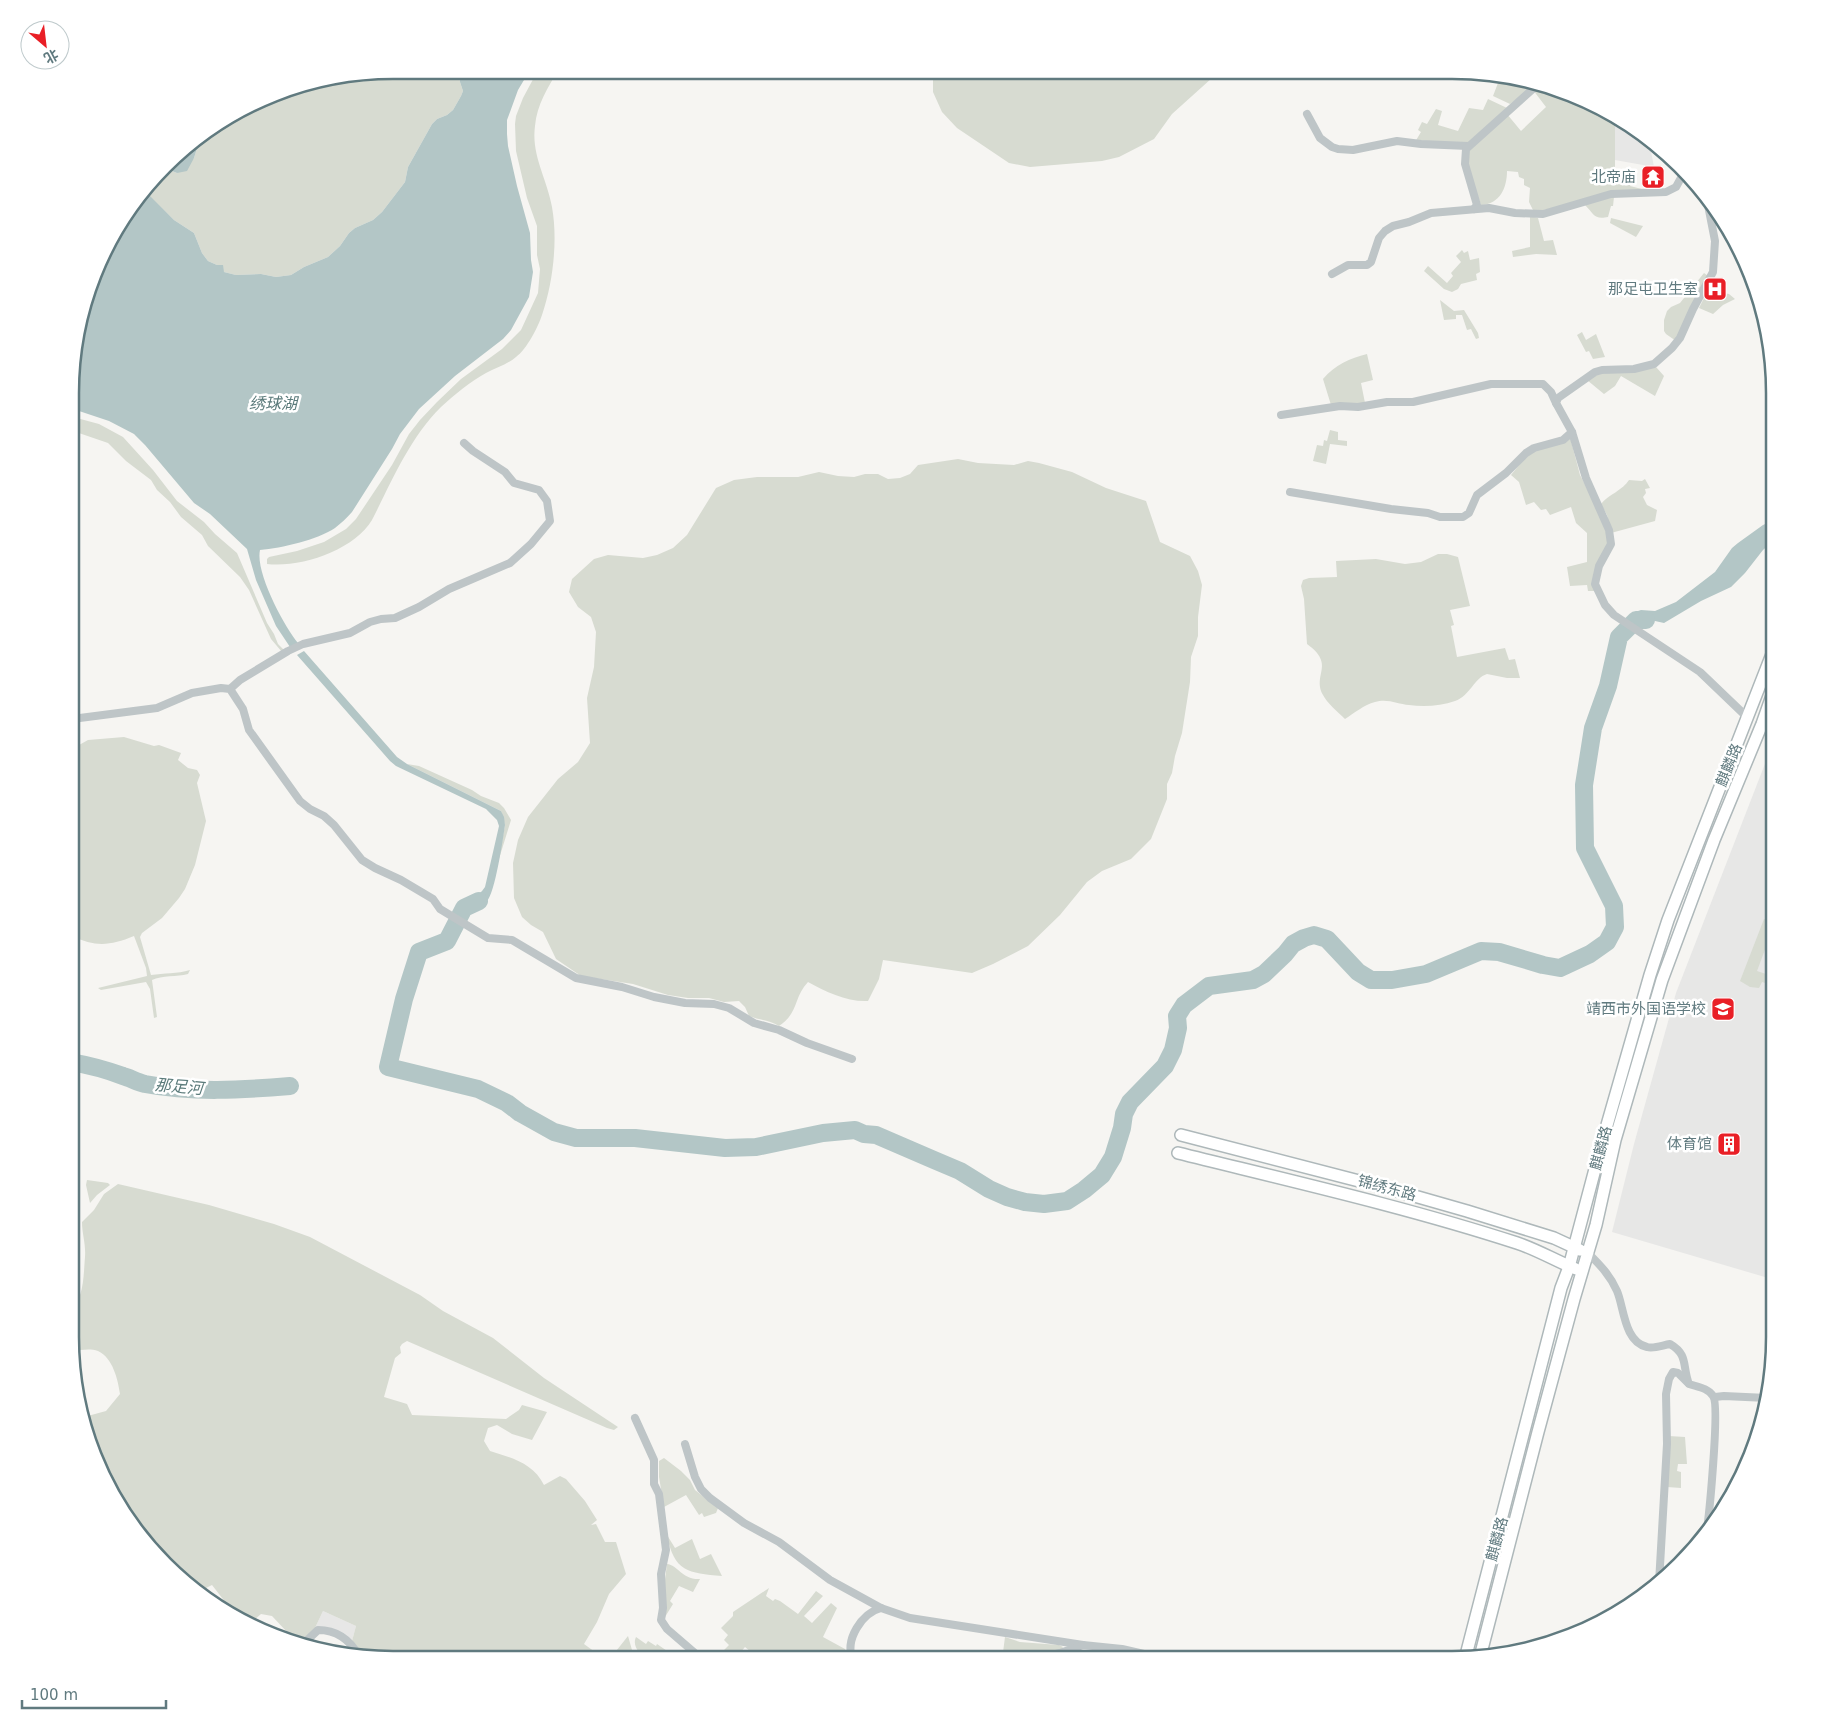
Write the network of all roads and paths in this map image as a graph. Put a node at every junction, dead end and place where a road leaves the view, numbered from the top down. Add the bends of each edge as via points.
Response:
1 (1533, 89) edge
2 (1307, 114) dead end
3 (1468, 146) junction
4 (1681, 178) edge
5 (1474, 209) junction
6 (1710, 215) edge
7 (1332, 274) dead end
8 (1556, 403) junction
9 (1281, 415) dead end
10 (1572, 432) junction
11 (464, 443) dead end
12 (1290, 492) dead end
13 (1766, 670) edge
14 (230, 689) junction
15 (1766, 712) edge
16 (79, 718) edge
17 (1748, 718) junction
18 (852, 1059) dead end
19 (1181, 1135) dead end
20 (1178, 1153) dead end
21 (1574, 1247) junction
22 (1588, 1254) junction
23 (1570, 1267) junction
24 (1582, 1272) junction
25 (1690, 1384) junction
26 (1714, 1397) junction
27 (1760, 1398) edge
28 (635, 1418) dead end
29 (685, 1444) dead end
30 (1707, 1519) edge
31 (1660, 1572) edge
32 (881, 1608) junction
33 (307, 1640) edge
34 (1082, 1646) junction
35 (354, 1649) edge
36 (1482, 1650) edge
37 (693, 1651) edge
38 (851, 1651) edge
39 (1066, 1651) edge
40 (1127, 1651) edge
41 (1467, 1651) edge

1 - 3 street
2 - 3 street via 1320,138 1338,149 1353,150 1397,141
3 - 5 street via 1464,158 1477,205
4 - 5 street via 1676,187 1666,192 1611,194 1543,214
5 - 7 street via 1431,213 1393,226 1379,238 1369,264 1348,265
6 - 8 street via 1715,241 1713,272 1672,348 1654,364 1595,372 1558,398
8 - 9 street via 1544,384 1491,384 1412,402 1334,407
8 - 10 street
10 - 12 street via 1564,440 1531,449 1477,495 1469,513 1463,517 1440,517
10 - 17 street via 1586,478 1609,530 1611,544 1599,566 1595,584 1605,605 1638,632 1700,672
11 - 14 street via 505,472 514,484 540,490 547,501 550,521 540,534 510,563 449,588 406,614 370,622 350,633 303,644
13 - 17 main road, 麒麟路
14 - 16 street via 192,693 157,708
14 - 18 street via 243,709 250,730 300,801 334,825 362,860 433,899 440,909 488,938 512,940 576,978 654,997 729,1008 754,1024
15 - 22 main road, 麒麟路 via 1662,980 1615,1140
17 - 21 main road, 麒麟路 via 1668,920
19 - 21 main road, 锦绣东路 via 1410,1194
20 - 23 main road, 锦绣东路 via 1458,1226 1518,1244
21 - 22 main road, 锦绣东路
21 - 23 main road, 麒麟路
22 - 24 main road, 麒麟路
22 - 25 street via 1611,1278 1632,1336 1648,1348 1670,1344 1678,1349
23 - 24 main road, 锦绣东路
23 - 41 main road, 麒麟路 via 1561,1288
24 - 36 main road, 麒麟路
25 - 26 street
25 - 31 street via 1678,1373 1673,1372 1668,1379
26 - 27 street
26 - 30 street via 1715,1431
28 - 37 street via 654,1460 654,1484 659,1494 666,1550 661,1574 661,1620
29 - 32 street via 695,1478 710,1498 744,1523 779,1542 830,1580
32 - 34 street via 910,1618
32 - 38 street via 862,1619 850,1646
33 - 35 street via 318,1630 325,1630 336,1633
34 - 39 street
34 - 40 street

